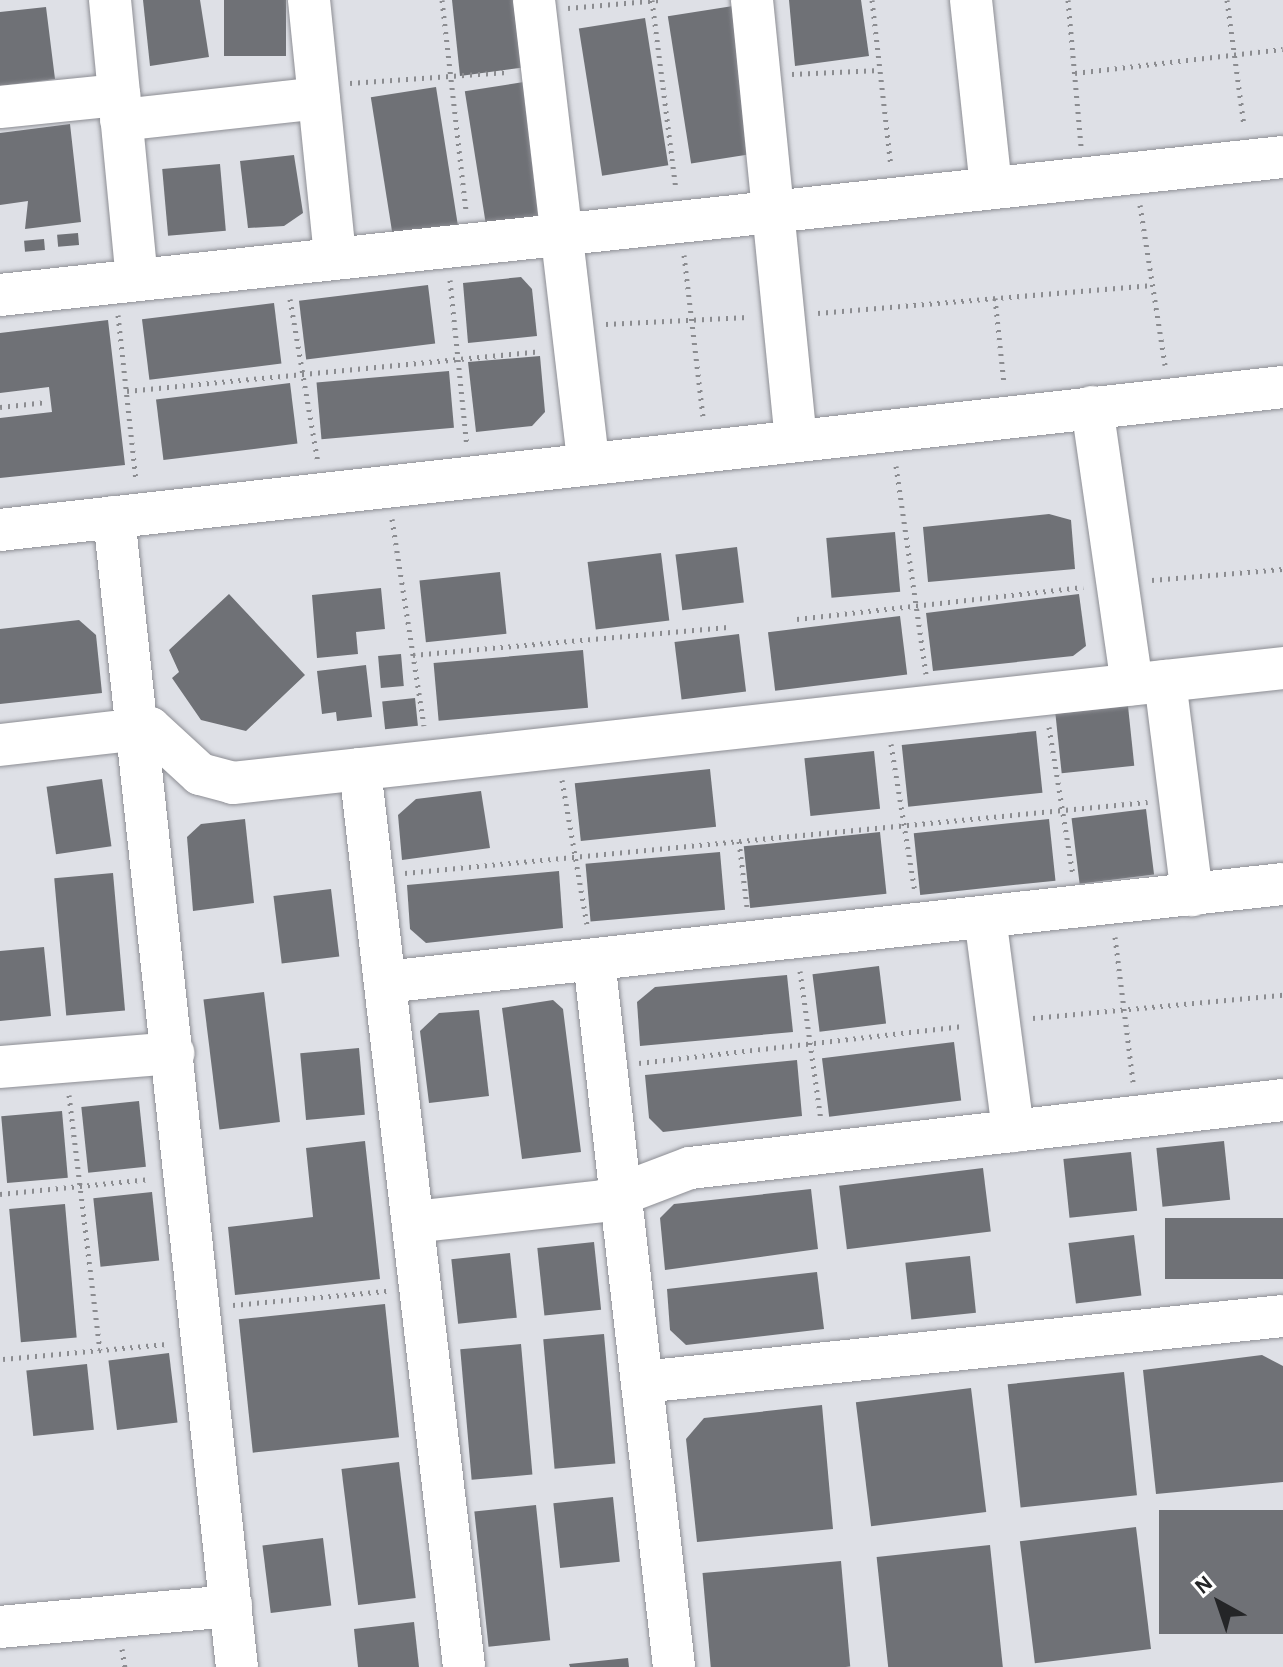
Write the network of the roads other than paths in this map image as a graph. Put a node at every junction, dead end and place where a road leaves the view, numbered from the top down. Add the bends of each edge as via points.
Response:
1 (110, 0) edge
2 (309, 0) edge
3 (752, 0) edge
4 (971, 0) edge
5 (535, 5) edge
6 (318, 91) junction
7 (0, 107) edge
8 (120, 108) junction
9 (1266, 159) edge
10 (991, 187) junction
11 (772, 207) junction
12 (561, 231) junction
13 (335, 256) junction
14 (126, 281) junction
15 (0, 295) edge
16 (1283, 387) edge
17 (1092, 407) junction
18 (796, 440) junction
19 (588, 463) junction
20 (127, 516) junction
21 (0, 530) edge
22 (1283, 668) edge
23 (1148, 682) junction
24 (140, 726) junction
25 (0, 745) edge
26 (360, 769) junction
27 (1283, 884) edge
28 (1192, 895) junction
29 (985, 917) junction
30 (594, 960) junction
31 (385, 982) junction
32 (173, 1053) junction
33 (0, 1067) edge
34 (1283, 1100) edge
35 (1013, 1131) junction
36 (622, 1196) junction
37 (413, 1222) junction
38 (1283, 1316) edge
39 (642, 1382) junction
40 (231, 1606) junction
41 (0, 1627) edge
42 (237, 1667) edge
43 (464, 1667) edge
44 (674, 1667) edge

1 - 8 street
2 - 6 street
3 - 11 street
4 - 10 street
5 - 12 street
6 - 8 street
6 - 13 street
7 - 8 street
8 - 14 street
9 - 10 street
10 - 11 street
11 - 12 street
11 - 18 street
12 - 13 street
12 - 19 street
13 - 14 street
14 - 15 street
16 - 17 street
17 - 18 street
17 - 23 street via 1117,583
18 - 19 street
19 - 20 street
20 - 21 street
20 - 24 street
22 - 23 street
23 - 26 street
23 - 28 street via 1180,799
24 - 25 street
24 - 26 street via 160,731 200,774 222,783
24 - 32 street
26 - 31 street
27 - 28 street
28 - 29 street
29 - 30 street
29 - 35 street
30 - 31 street
30 - 36 street
31 - 37 street
32 - 33 street
32 - 40 street
34 - 35 street
35 - 36 street via 690,1168
36 - 37 street
36 - 39 street
37 - 43 street
38 - 39 street
39 - 44 street
40 - 41 street
40 - 42 street

